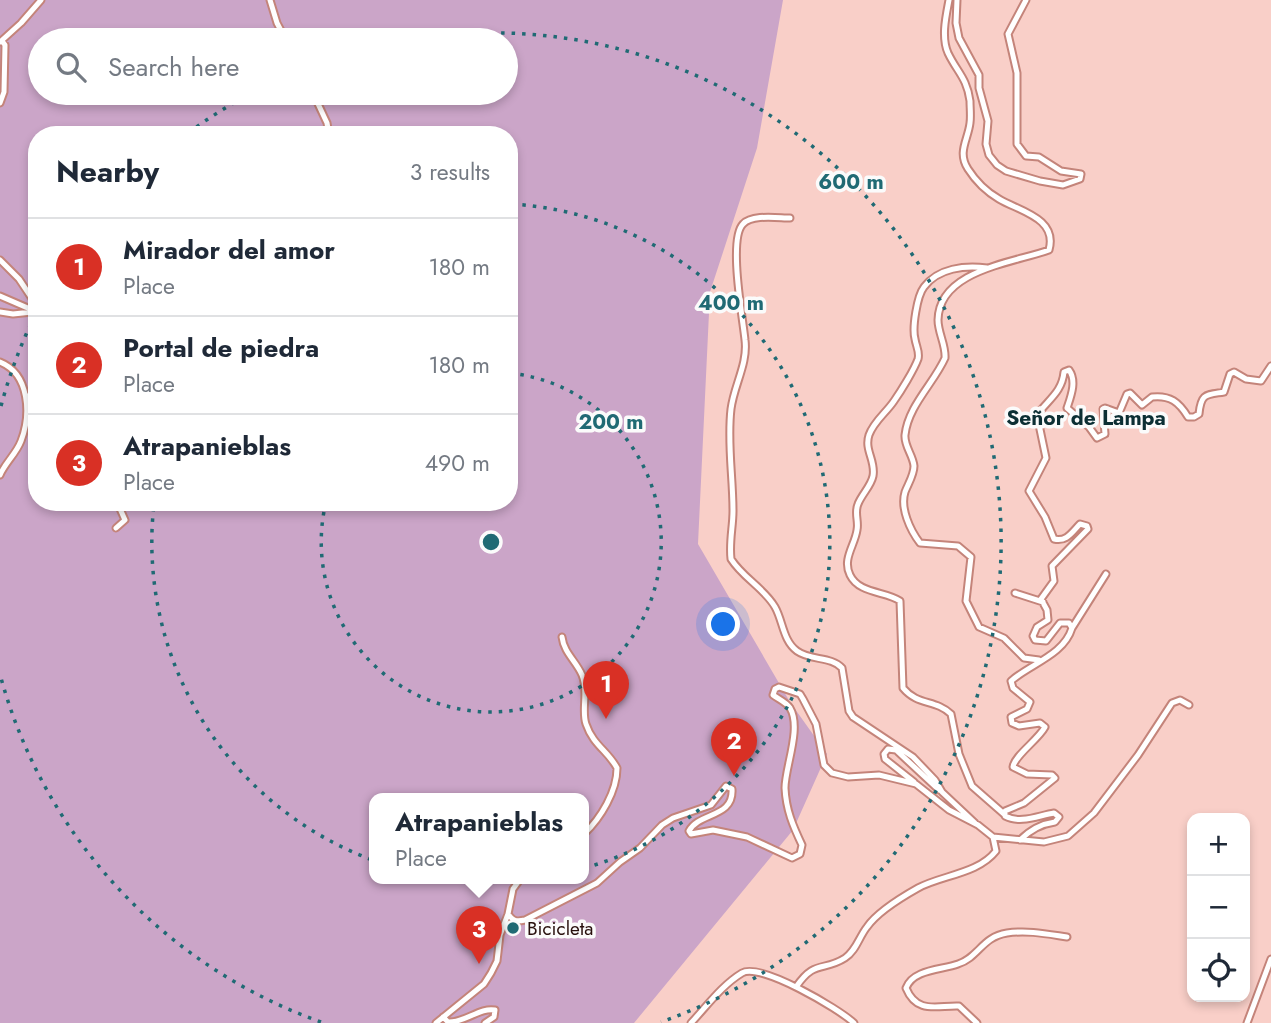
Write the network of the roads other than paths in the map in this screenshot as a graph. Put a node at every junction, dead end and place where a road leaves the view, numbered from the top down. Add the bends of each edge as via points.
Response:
1 (41, 0) edge
2 (270, 0) edge
3 (948, 0) edge
4 (957, 0) edge
5 (1026, 0) edge
6 (280, 28) edge
7 (1, 41) edge
8 (0, 103) edge
9 (319, 105) edge
10 (328, 126) edge
11 (790, 218) dead end
12 (0, 260) edge
13 (988, 268) junction
14 (28, 295) edge
15 (0, 296) edge
16 (28, 307) edge
17 (28, 311) edge
18 (0, 313) edge
19 (0, 362) edge
20 (1271, 366) edge
21 (26, 396) joint
22 (0, 475) edge
23 (121, 511) edge
24 (116, 528) dead end
25 (1106, 574) dead end
26 (1015, 593) dead end
27 (1043, 602) junction
28 (1072, 628) junction
29 (562, 637) dead end
30 (1040, 660) junction
31 (1189, 705) dead end
32 (915, 784) junction
33 (942, 792) junction
34 (1004, 814) junction
35 (978, 825) junction
36 (589, 829) edge
37 (993, 838) junction
38 (1020, 840) junction
39 (517, 884) edge
40 (508, 914) junction
41 (1067, 937) dead end
42 (1271, 959) edge
43 (796, 987) junction
44 (443, 1017) junction
45 (436, 1023) edge
46 (485, 1023) edge
47 (691, 1023) edge
48 (854, 1023) edge
49 (977, 1023) edge
50 (1247, 1023) edge

1 - 7 street
2 - 6 street
3 - 13 street via 947,51 967,82 970,102 962,159 975,179 1000,200 1033,213 1052,240 1049,250
4 - 5 street via 959,38 979,75 989,155 1006,172 1063,185 1076,182 1080,174 1026,156 1017,144 1017,73 1008,34
7 - 8 street via 5,45
9 - 10 street
11 - 33 street via 752,219 739,231 739,311 745,356 728,435 733,491 731,559 772,602 792,647 842,668 853,718 913,757
12 - 14 street
13 - 30 street via 958,284 944,300 938,321 945,358 905,434 914,465 905,507 920,542 958,546 971,557 967,601 979,627 1004,638 1024,658
13 - 34 street via 944,271 922,289 914,337 918,359 894,402 869,433 866,447 873,478 856,507 858,525 847,561 856,583 900,601 904,688 915,699 951,714 959,754 972,786
15 - 16 street
17 - 18 street
19 - 21 street via 16,373
20 - 27 street via 1261,381 1234,372 1226,380 1224,392 1207,395 1200,401 1199,414 1188,417 1175,400 1157,396 1142,405 1127,394 1119,413 1103,410 1105,434 1101,438 1069,411 1072,374 1064,372 1063,385 1037,415 1046,458 1029,491 1054,540 1069,537 1080,524 1088,529 1052,566 1054,581 1042,595
21 - 22 street via 21,441
23 - 24 street via 125,520
25 - 28 street
26 - 27 street
27 - 28 street via 1048,620 1033,632 1035,640 1046,641 1060,623
28 - 30 street via 1059,649
29 - 36 street via 584,679 585,721 596,744 617,768 612,792
30 - 34 street via 1011,681 1030,702 1027,709 1011,717 1012,723 1045,727 1013,766 1055,778
31 - 38 street via 1177,700 1172,703 1094,814 1068,836 1044,842
32 - 33 street via 885,759 888,749 896,750
32 - 35 street
32 - 40 street via 879,775 848,777 828,770 817,724 803,699 779,687 773,695 788,706 793,718 785,788 790,821 802,845 800,854 792,858 747,837 713,830 691,834 693,825 716,815 730,801 732,789 726,786 710,805 662,825 597,883 525,920 518,922
33 - 35 street
34 - 38 street via 1024,820 1058,815 1058,820 1042,824
35 - 37 street
37 - 38 street
37 - 43 street via 996,851 992,856 914,890 873,920 845,958 818,966
39 - 40 street
40 - 44 street via 491,973
41 - 49 street via 1037,932 992,936 960,964 927,972 908,983 908,994 921,1005 935,1009 959,1006
42 - 50 street
43 - 47 street via 758,972 742,973
43 - 48 street
44 - 45 street
44 - 46 street via 457,1023 495,1010

